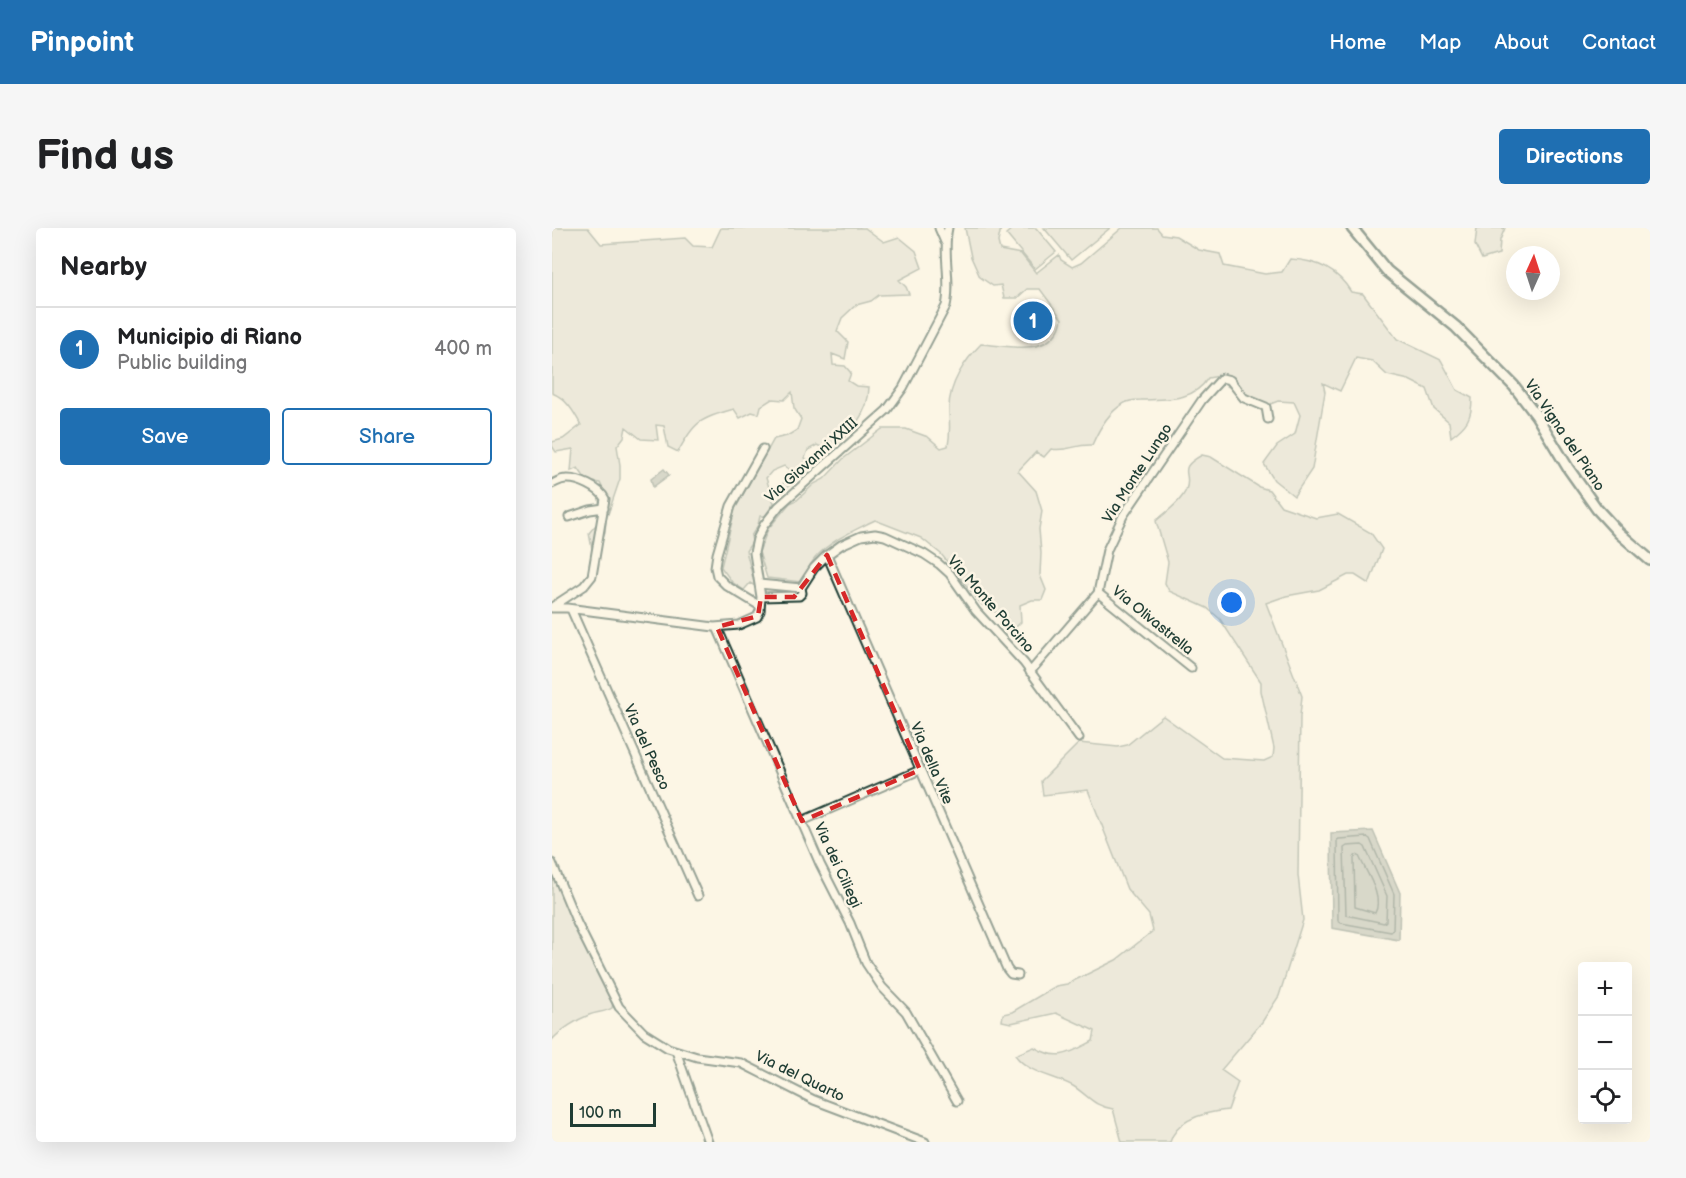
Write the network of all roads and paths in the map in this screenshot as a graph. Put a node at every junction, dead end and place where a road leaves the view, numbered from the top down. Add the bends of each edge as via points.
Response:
1 (939, 228) edge
2 (948, 228) edge
3 (1352, 228) edge
4 (945, 242) junction
5 (1268, 419) dead end
6 (763, 449) dead end
7 (552, 484) edge
8 (604, 508) junction
9 (569, 516) dead end
10 (827, 555) junction
11 (1650, 560) edge
12 (759, 584) junction
13 (801, 588) junction
14 (1098, 593) junction
15 (760, 597) junction
16 (760, 606) junction
17 (552, 607) edge
18 (571, 609) junction
19 (717, 627) junction
20 (1191, 668) dead end
21 (1030, 672) junction
22 (1079, 738) dead end
23 (920, 770) junction
24 (802, 821) junction
25 (552, 863) edge
26 (698, 896) dead end
27 (1018, 975) dead end
28 (676, 1051) junction
29 (957, 1101) dead end
30 (922, 1141) edge
31 (708, 1142) edge

1 - 4 street, Via Giovanni XXIII
2 - 4 street, Via Giovanni XXIII
3 - 11 main road, Via Vigna del Piano via 1387,271 1456,327 1514,386 1597,509
4 - 12 street, Via Giovanni XXIII via 946,306 903,388 883,414 771,514 755,546
5 - 14 street, Via Monte Lungo via 1266,407 1244,398 1230,380 1222,378 1202,400 1120,521 1107,550
6 - 16 street via 731,506 715,567 717,576 727,586
7 - 8 street via 567,479 589,486 604,496
8 - 9 street
8 - 17 street via 588,581
10 - 13 street, Via Monte Porcino
10 - 21 street, Via Monte Porcino via 846,543 875,534 924,554 947,571
10 - 23 street, Via della Vite
12 - 13 street
12 - 15 street, Via Giovanni XXIII
13 - 15 street via 796,597
14 - 20 street, Via Olivastrella
14 - 21 street, Via Monte Lungo
15 - 16 street, Via Giovanni XXIII
16 - 19 street via 753,621
17 - 18 street
18 - 19 street
18 - 26 street, Via del Pesco
19 - 24 street, Via dei Ciliegi
21 - 22 street, Via Monte Porcino
23 - 24 street
23 - 27 street, Via della Vite via 1007,969
24 - 29 street, Via dei Ciliegi via 866,963 906,1012
25 - 28 street, Via del Quarto via 620,1009 648,1036
28 - 30 street, Via del Quarto via 741,1063 819,1102
28 - 31 street

